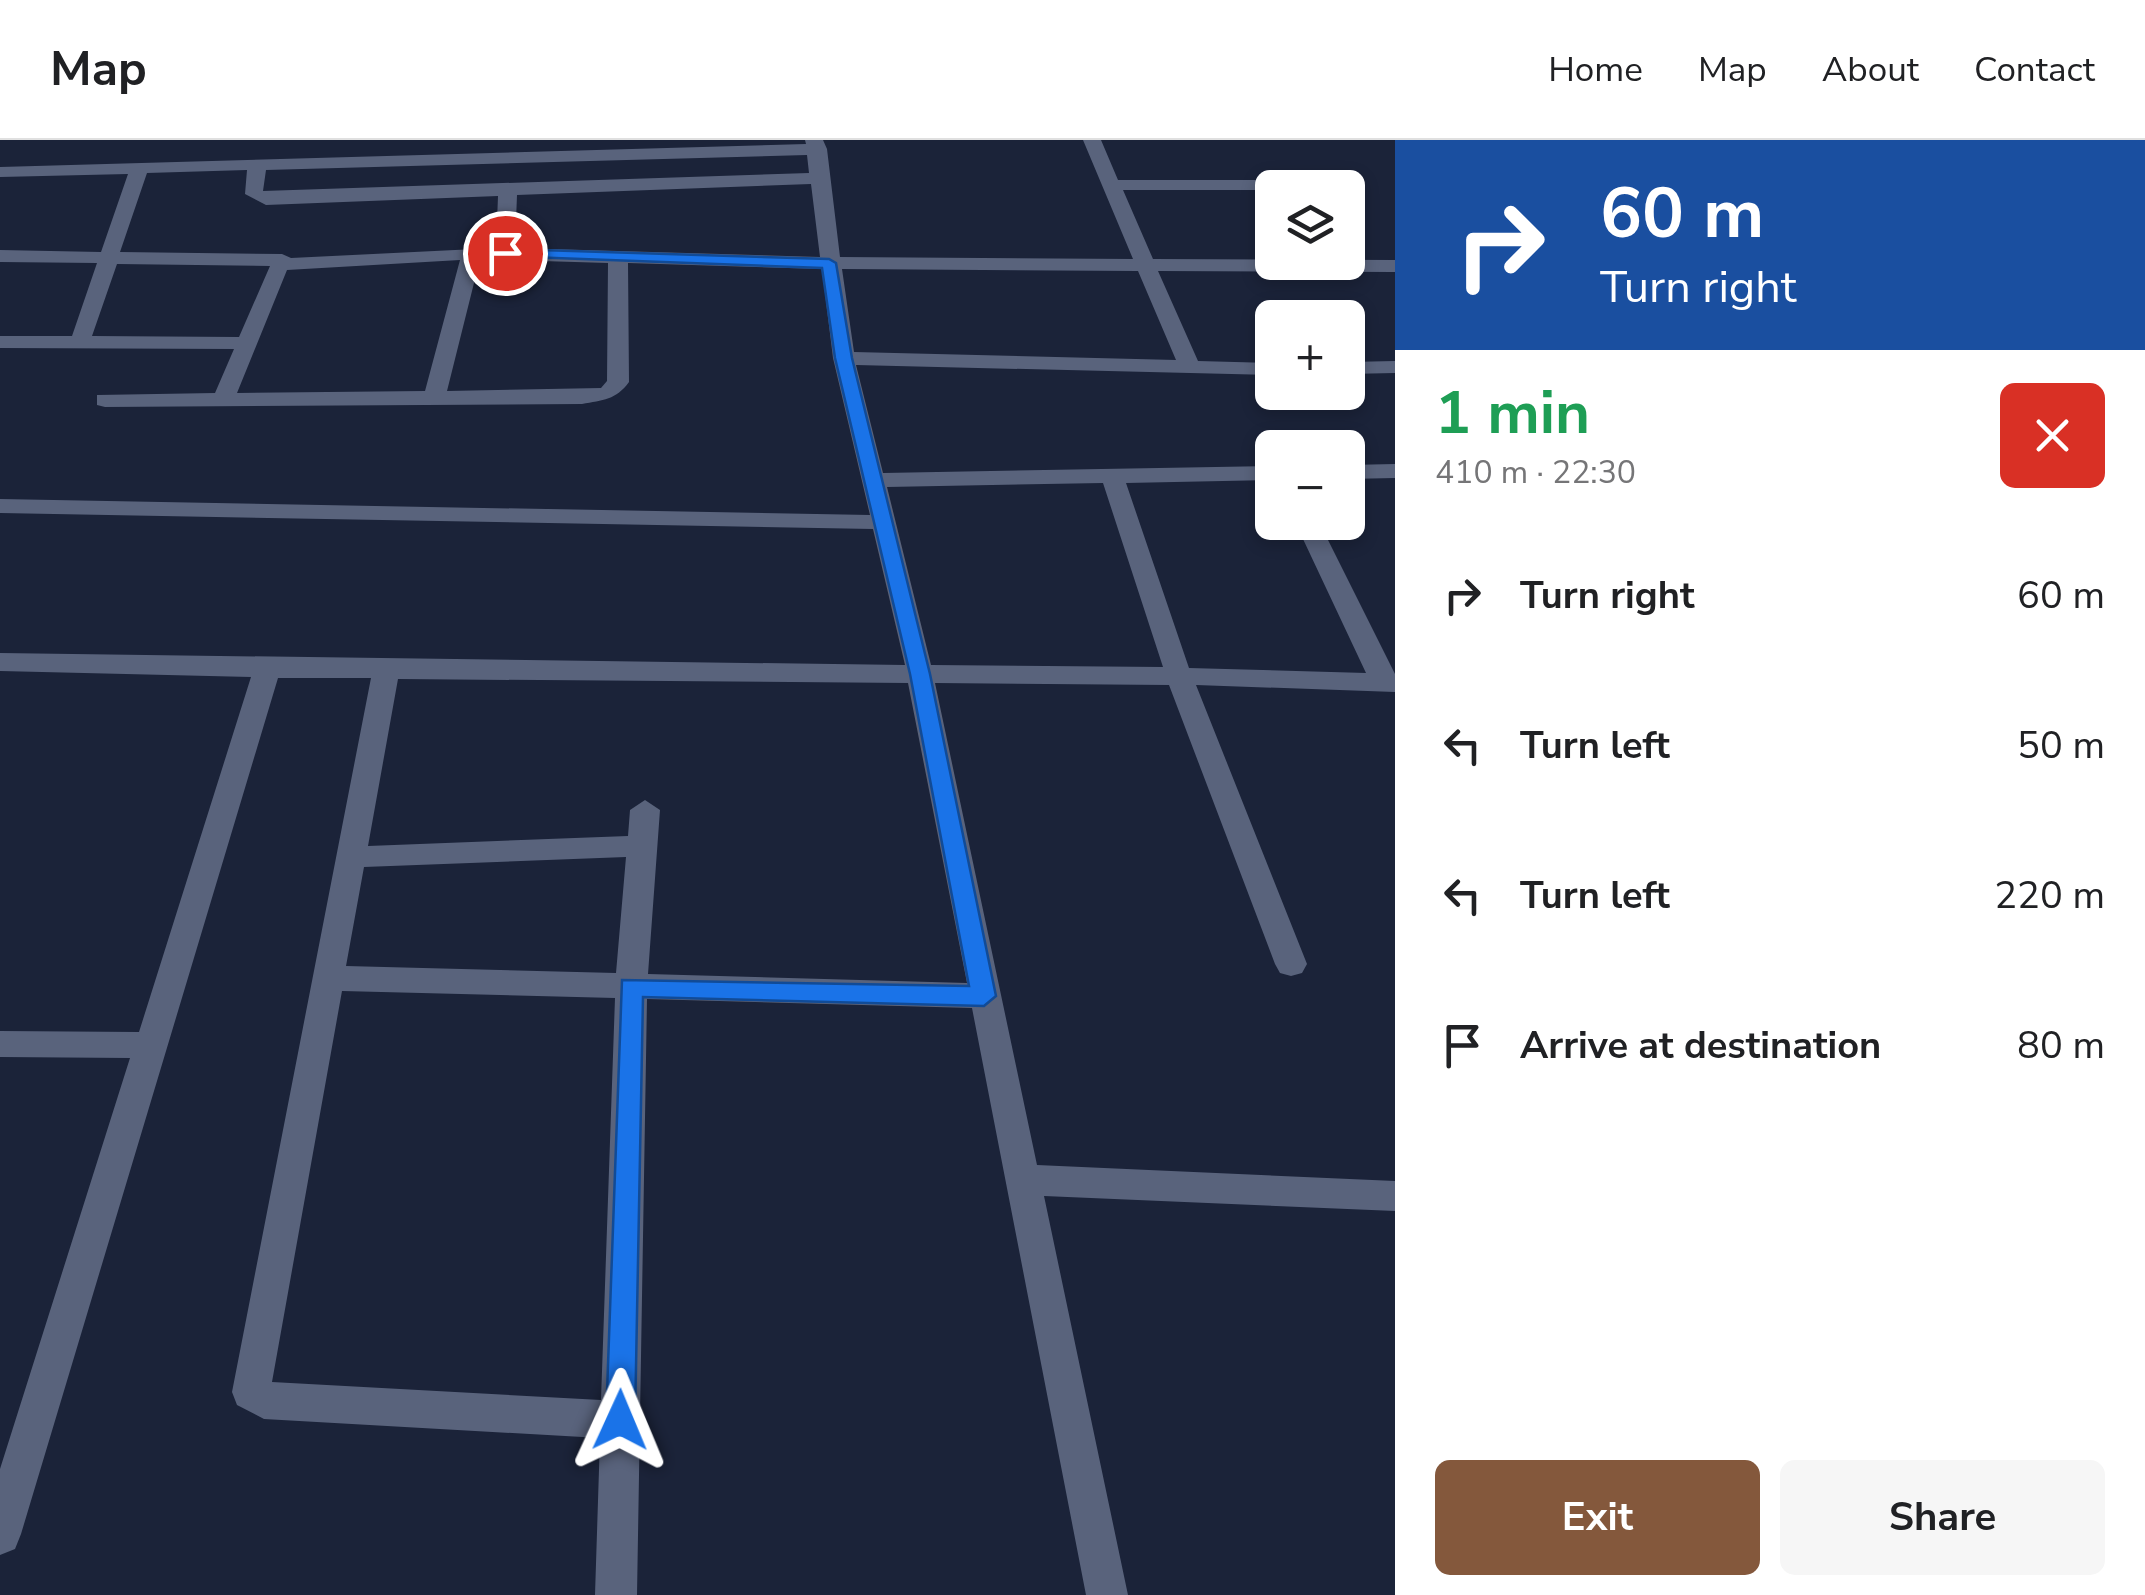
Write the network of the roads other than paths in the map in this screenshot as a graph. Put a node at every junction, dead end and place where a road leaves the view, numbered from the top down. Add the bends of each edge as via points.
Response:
1 (1092, 140) edge
2 (818, 156) edge
3 (257, 166) junction
4 (139, 168) junction
5 (0, 172) edge
6 (1114, 185) junction
7 (1255, 185) edge
8 (508, 187) junction
9 (472, 253) junction
10 (505, 253) junction
11 (0, 256) edge
12 (106, 256) junction
13 (618, 257) junction
14 (829, 263) junction
15 (281, 264) junction
16 (1147, 265) junction
17 (1395, 266) edge
18 (0, 342) edge
19 (80, 342) junction
20 (245, 343) junction
21 (844, 358) junction
22 (1395, 367) edge
23 (1365, 368) edge
24 (1255, 369) edge
25 (1191, 370) junction
26 (434, 399) junction
27 (105, 400) dead end
28 (223, 400) junction
29 (1395, 471) edge
30 (1365, 472) edge
31 (1255, 473) edge
32 (1112, 476) junction
33 (872, 480) junction
34 (0, 506) edge
35 (882, 522) junction
36 (1316, 540) edge
37 (0, 662) edge
38 (267, 669) junction
39 (386, 670) junction
40 (920, 674) junction
41 (1179, 676) junction
42 (1390, 683) edge
43 (351, 856) junction
44 (1292, 964) dead end
45 (328, 978) junction
46 (631, 987) junction
47 (984, 996) junction
48 (0, 1044) edge
49 (151, 1045) junction
50 (1022, 1180) junction
51 (1395, 1196) edge
52 (620, 1420) junction
53 (3, 1512) edge
54 (616, 1595) edge
55 (1106, 1595) edge

1 - 6 street
2 - 3 street
2 - 8 street
2 - 14 street
3 - 4 street
3 - 8 street via 254,194 260,199
4 - 5 street
4 - 12 street
6 - 7 street
6 - 16 street
8 - 10 street
9 - 10 street
9 - 15 street
9 - 26 street
10 - 13 street
11 - 12 street
12 - 15 street via 269,257
12 - 19 street
13 - 14 street
13 - 26 street via 615,387 582,397
14 - 16 street
14 - 21 street
15 - 20 street
16 - 17 street
16 - 25 street
18 - 19 street
19 - 20 street
20 - 28 street
21 - 25 street
21 - 33 street
22 - 23 street
24 - 25 street
26 - 28 street
27 - 28 street
29 - 30 street
31 - 32 street
32 - 33 street
32 - 41 street
33 - 35 street
34 - 35 street
35 - 40 street
36 - 42 street
37 - 38 street
38 - 39 street
38 - 49 street
39 - 40 street
39 - 43 street
40 - 41 street
40 - 47 street
41 - 42 street
41 - 44 street
43 - 45 street
43 - 46 street via 643,828
45 - 46 street
45 - 52 street via 251,1392 264,1400
46 - 47 street
46 - 52 street
47 - 50 street
48 - 49 street
49 - 53 street
50 - 51 street
50 - 55 street
52 - 54 street

